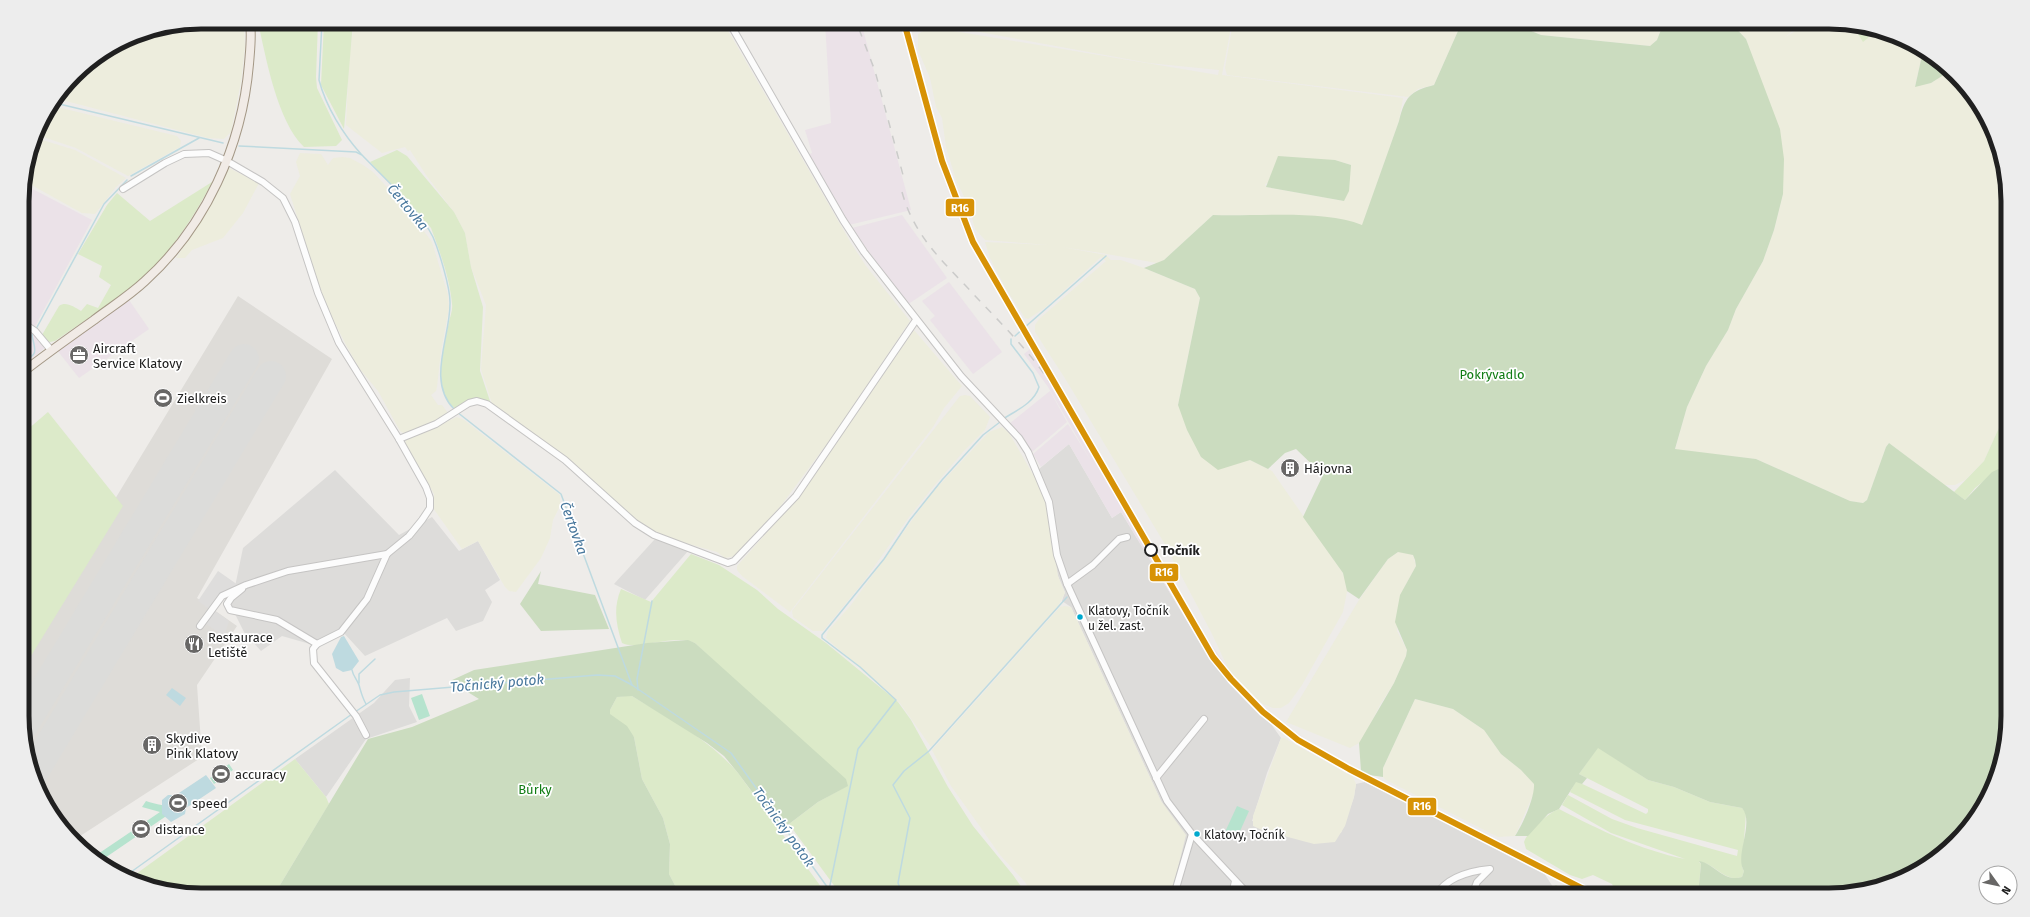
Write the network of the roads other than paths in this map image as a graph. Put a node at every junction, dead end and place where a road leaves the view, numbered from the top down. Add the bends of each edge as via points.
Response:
1 (250, 29) edge
2 (733, 29) edge
3 (227, 161) junction
4 (123, 189) dead end
5 (916, 320) junction
6 (29, 327) edge
7 (51, 350) junction
8 (29, 367) edge
9 (399, 438) junction
10 (1127, 537) dead end
11 (386, 554) junction
12 (1067, 584) junction
13 (246, 585) junction
14 (200, 626) dead end
15 (317, 644) junction
16 (1204, 719) dead end
17 (366, 735) dead end
18 (1156, 778) junction
19 (1192, 834) junction
20 (1235, 881) junction
21 (1176, 888) edge
22 (1234, 888) edge
23 (1242, 888) edge
24 (1442, 888) edge
25 (1475, 888) edge

1 - 3 main road via 250,52 243,106
2 - 5 street via 843,220
3 - 4 street via 209,153 184,154
3 - 7 main road via 210,198 191,228 164,262 125,297
3 - 9 street via 277,192 289,206 318,293 339,343
5 - 9 street via 796,496 734,561 728,563 654,535 635,524 565,460 487,404 477,401 469,403 436,424
5 - 12 street via 961,376 1019,438 1028,452 1049,502 1057,555
6 - 7 street
7 - 8 main road
9 - 11 street via 426,487 430,508 409,536
10 - 12 street via 1118,539 1093,565
11 - 13 street via 288,571
11 - 15 street via 370,594 354,616 340,632
12 - 18 street
13 - 14 street via 222,596
13 - 15 street via 227,604 230,610 277,620
15 - 17 street via 313,649 314,663 356,716
16 - 18 street
18 - 19 street via 1168,801
19 - 20 street
19 - 21 street
20 - 22 street
20 - 23 street
24 - 25 street via 1447,882 1468,873 1493,868 1477,882

